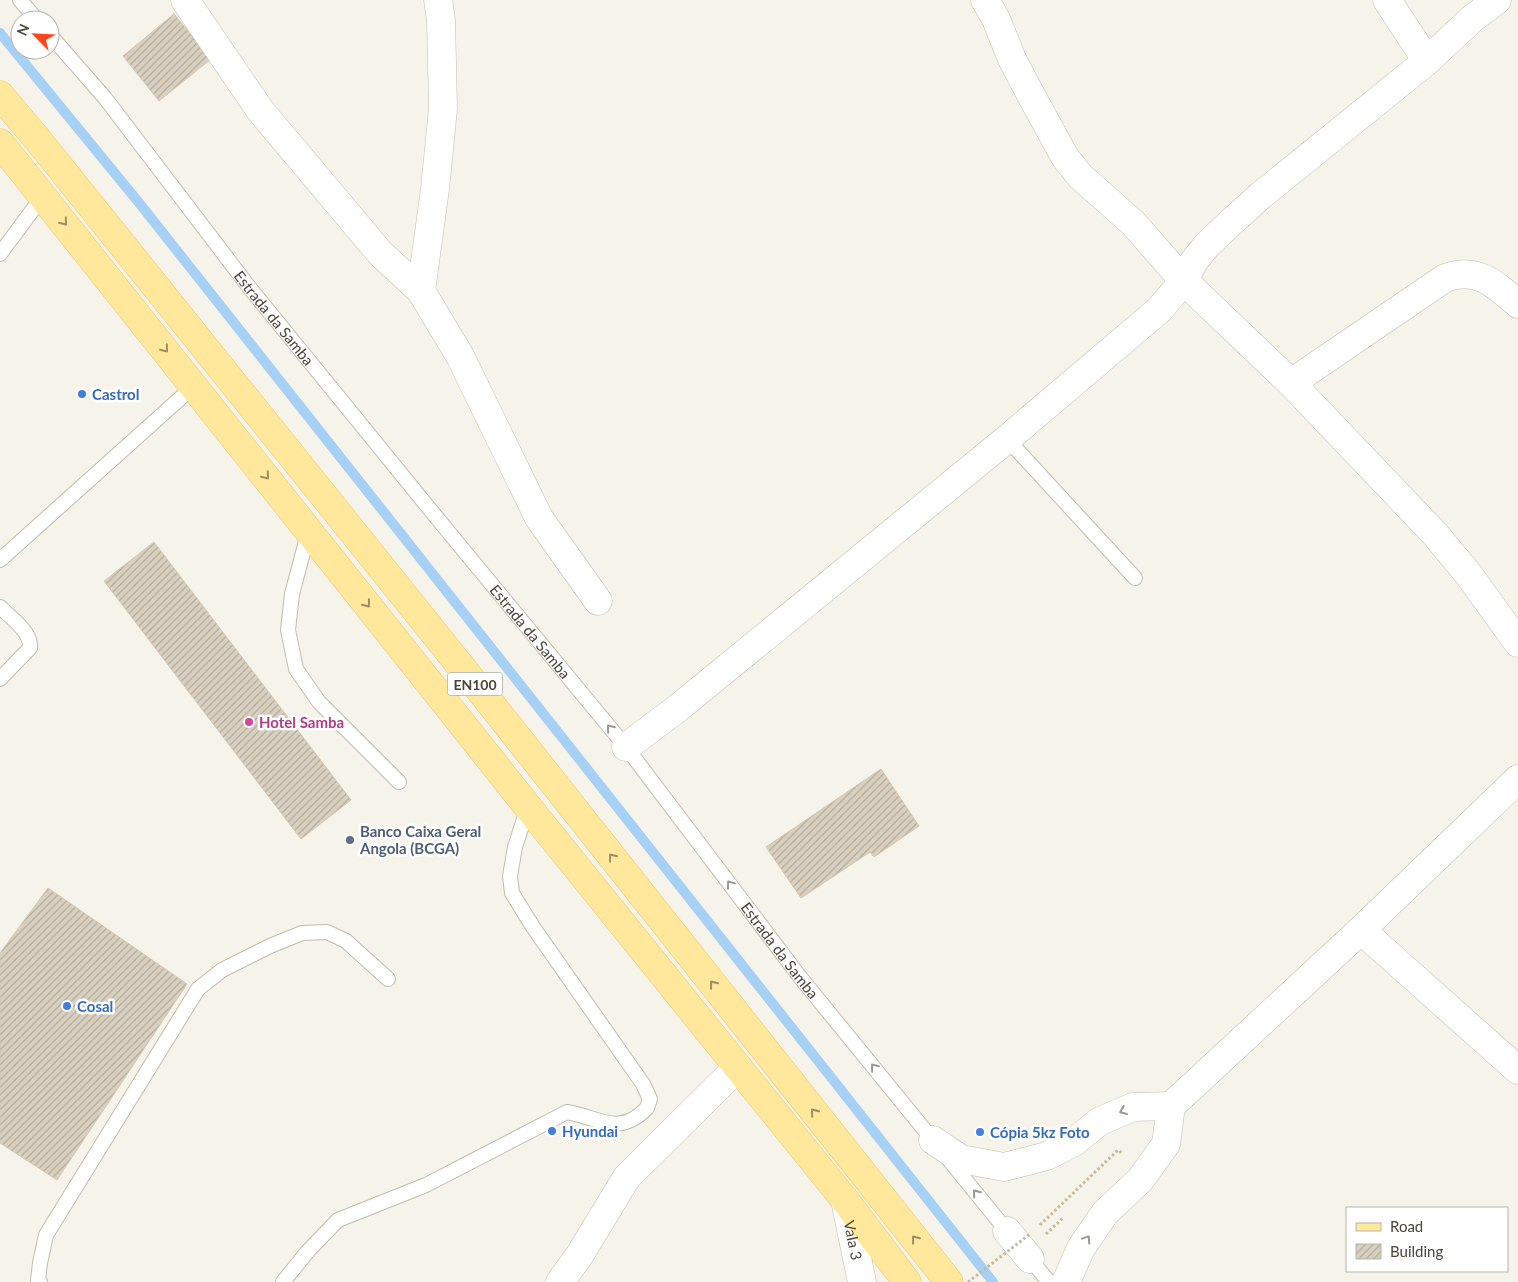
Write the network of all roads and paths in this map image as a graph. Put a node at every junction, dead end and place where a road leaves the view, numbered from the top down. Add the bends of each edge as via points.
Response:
1 (20, 0) edge
2 (185, 0) edge
3 (438, 0) edge
4 (985, 0) edge
5 (1387, 0) edge
6 (1497, 0) edge
7 (28, 10) edge
8 (60, 46) edge
9 (1427, 61) junction
10 (0, 95) edge
11 (0, 143) edge
12 (43, 196) junction
13 (0, 254) edge
14 (1184, 281) junction
15 (421, 291) junction
16 (1518, 304) edge
17 (1291, 383) junction
18 (194, 386) junction
19 (1007, 438) junction
20 (309, 530) junction
21 (0, 560) edge
22 (1135, 578) dead end
23 (598, 600) dead end
24 (0, 607) edge
25 (1518, 643) edge
26 (0, 679) edge
27 (626, 747) junction
28 (1518, 779) edge
29 (399, 782) dead end
30 (528, 807) junction
31 (1361, 930) junction
32 (388, 979) dead end
33 (738, 1067) junction
34 (1518, 1070) edge
35 (1171, 1106) junction
36 (933, 1140) junction
37 (844, 1200) junction
38 (1022, 1241) junction
39 (40, 1282) edge
40 (284, 1282) edge
41 (560, 1282) edge
42 (862, 1282) edge
43 (907, 1282) edge
44 (949, 1282) edge
45 (968, 1282) edge
46 (1049, 1282) edge
47 (1066, 1282) edge

1 - 7 lane
2 - 15 street via 260,110 380,254
3 - 15 street via 443,109 436,189
4 - 14 street via 1012,59 1065,157 1080,176 1133,223
5 - 9 street
6 - 9 street
27 -> 8 lane, Estrada da Samba via 430,510 262,302 105,98
9 - 14 street via 1260,196 1207,245
44 -> 10 main road, EN100 via 483,694
11 - 12 main road, EN100
12 - 13 lane
12 -> 18 main road, EN100
14 - 17 street
14 - 19 street via 1159,310
15 - 23 street via 460,356 539,518
16 - 17 street via 1490,281 1472,274 1457,274 1446,278
17 - 25 street via 1435,534
18 -> 20 main road, EN100
18 - 21 lane
19 - 22 lane
19 - 27 street
20 - 29 lane via 292,594 288,630 296,669 319,702
20 -> 30 main road, EN100
24 - 26 lane via 31,641 30,648
36 -> 27 lane, Estrada da Samba via 800,976
28 - 31 street
30 - 33 main road, EN100
30 - 40 lane via 515,847 510,876 512,893 643,1084 650,1098 648,1108 627,1124 609,1124 567,1112 426,1185 338,1220
31 - 34 street
31 - 35 street
32 - 39 lane via 346,941 327,932 302,933 222,970 198,989 46,1235
33 - 37 main road, EN100
33 - 41 street via 627,1177
35 -> 36 street via 1133,1107 1100,1121 1074,1142 1047,1156 1004,1167 961,1159
47 -> 35 street via 1081,1248 1105,1213 1140,1180 1166,1144
38 -> 36 lane, Estrada da Samba
37 - 42 street, Vala 3
37 - 43 main road, EN100
38 - 45 path, bridge
38 - 46 lane, Estrada da Samba

